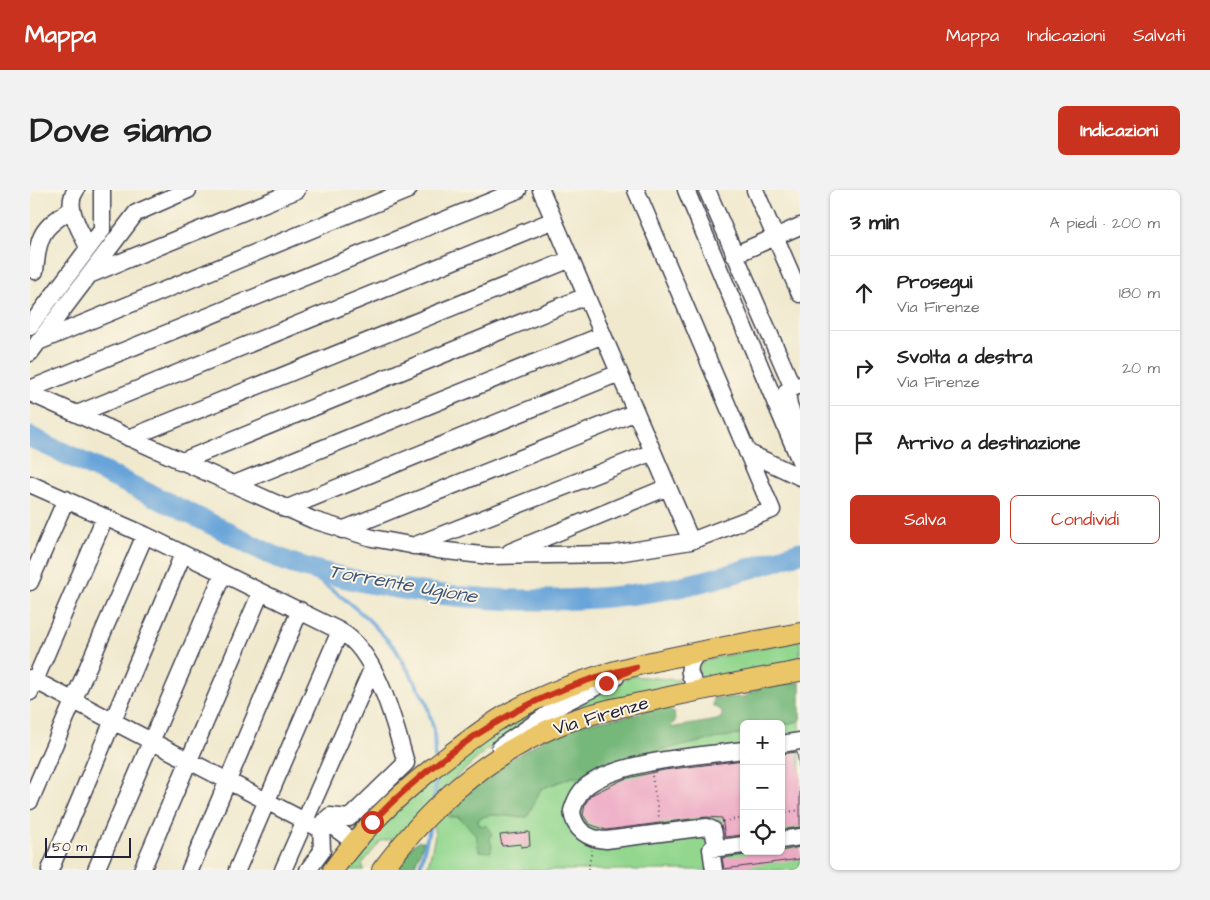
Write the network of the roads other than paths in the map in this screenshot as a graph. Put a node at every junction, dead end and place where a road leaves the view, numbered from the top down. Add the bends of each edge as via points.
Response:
1 (76, 190) edge
2 (102, 190) edge
3 (188, 190) edge
4 (297, 190) edge
5 (408, 190) edge
6 (518, 190) edge
7 (541, 190) edge
8 (636, 190) edge
9 (686, 190) edge
10 (707, 190) edge
11 (755, 190) edge
12 (72, 210) junction
13 (554, 220) junction
14 (800, 226) edge
15 (775, 237) junction
16 (88, 248) junction
17 (734, 255) junction
18 (571, 259) junction
19 (35, 271) dead end
20 (88, 276) junction
21 (800, 294) edge
22 (586, 296) junction
23 (30, 326) edge
24 (602, 335) junction
25 (34, 347) edge
26 (619, 373) junction
27 (796, 386) edge
28 (30, 389) edge
29 (30, 393) edge
30 (636, 412) junction
31 (77, 414) junction
32 (800, 433) edge
33 (129, 438) junction
34 (653, 452) junction
35 (747, 452) junction
36 (800, 461) edge
37 (180, 462) junction
38 (800, 477) edge
39 (30, 484) edge
40 (232, 485) junction
41 (668, 487) junction
42 (66, 500) junction
43 (285, 509) junction
44 (105, 517) junction
45 (342, 530) junction
46 (144, 535) junction
47 (691, 541) junction
48 (413, 546) junction
49 (182, 554) junction
50 (501, 556) junction
51 (223, 574) junction
52 (30, 582) edge
53 (261, 592) junction
54 (300, 610) junction
55 (340, 630) junction
56 (800, 633) edge
57 (698, 653) junction
58 (636, 667) junction
59 (372, 669) junction
60 (800, 671) edge
61 (32, 684) edge
62 (700, 690) junction
63 (73, 700) junction
64 (113, 720) junction
65 (152, 740) junction
66 (800, 742) edge
67 (785, 744) edge
68 (740, 751) edge
69 (189, 760) junction
70 (228, 780) junction
71 (452, 791) junction
72 (30, 800) edge
73 (268, 800) junction
74 (304, 819) junction
75 (322, 830) junction
76 (800, 837) edge
77 (785, 839) edge
78 (354, 842) junction
79 (740, 845) edge
80 (717, 848) junction
81 (50, 870) edge
82 (96, 870) edge
83 (142, 870) edge
84 (190, 870) edge
85 (238, 870) edge
86 (283, 870) edge
87 (308, 870) edge
88 (333, 870) edge
89 (382, 870) edge
90 (714, 870) edge

1 - 12 street
2 - 16 street via 102,230
3 - 20 street via 136,213
4 - 20 street
5 - 25 street
6 - 28 street
7 - 13 street
8 - 35 street
9 - 36 street
10 - 17 street
11 - 15 street
12 - 16 street
12 - 19 street via 51,222 38,240
13 - 18 street
13 - 31 street
14 - 15 street
15 - 17 street
15 - 21 street
16 - 23 street
17 - 27 street
18 - 22 street
18 - 33 street
20 - 25 street
22 - 24 street
22 - 37 street
24 - 26 street
24 - 40 street
26 - 30 street
26 - 43 street
27 - 32 street via 787,391 789,406
29 - 31 street
30 - 34 street
30 - 45 street
31 - 33 street
33 - 37 street
34 - 41 street
34 - 48 street
35 - 38 street
35 - 47 street via 772,510
37 - 40 street
39 - 42 street
40 - 43 street
41 - 47 street
41 - 50 street
42 - 44 street
42 - 52 street
43 - 45 street
44 - 46 street
44 - 61 street
45 - 48 street
46 - 49 street
46 - 63 street
47 - 50 street via 612,554
48 - 50 street
49 - 51 street
49 - 64 street
51 - 53 street
51 - 65 street
53 - 54 street
53 - 69 street
54 - 55 street
54 - 70 street
55 - 59 street via 347,634
55 - 73 street
56 - 57 main road, Via Firenze
57 - 58 main road, Via Firenze
57 - 62 street via 690,662 689,669
58 - 71 street, Via Firenze via 548,713 482,760
58 - 78 main road, Via Firenze via 550,693 512,712 398,796
59 - 74 street
59 - 75 street via 390,708 406,763 349,818 330,816 321,825
60 - 62 main road, Via Firenze
61 - 63 street
62 - 71 main road, Via Firenze via 610,709 565,723 519,746
63 - 64 street
63 - 72 street
64 - 65 street
64 - 81 street
65 - 69 street
65 - 82 street
66 - 67 street
68 - 80 street via 615,770 588,785 578,795 572,811 577,826 587,836 606,840 707,827 713,830
69 - 70 street
69 - 83 street
70 - 73 street
70 - 84 street
71 - 89 main road, Via Firenze via 429,813
73 - 74 street
73 - 85 street
74 - 75 street
74 - 86 street
75 - 78 street via 330,825
75 - 87 street via 322,851
76 - 77 street
78 - 88 main road, Via Firenze
79 - 80 street
80 - 90 street via 711,849

